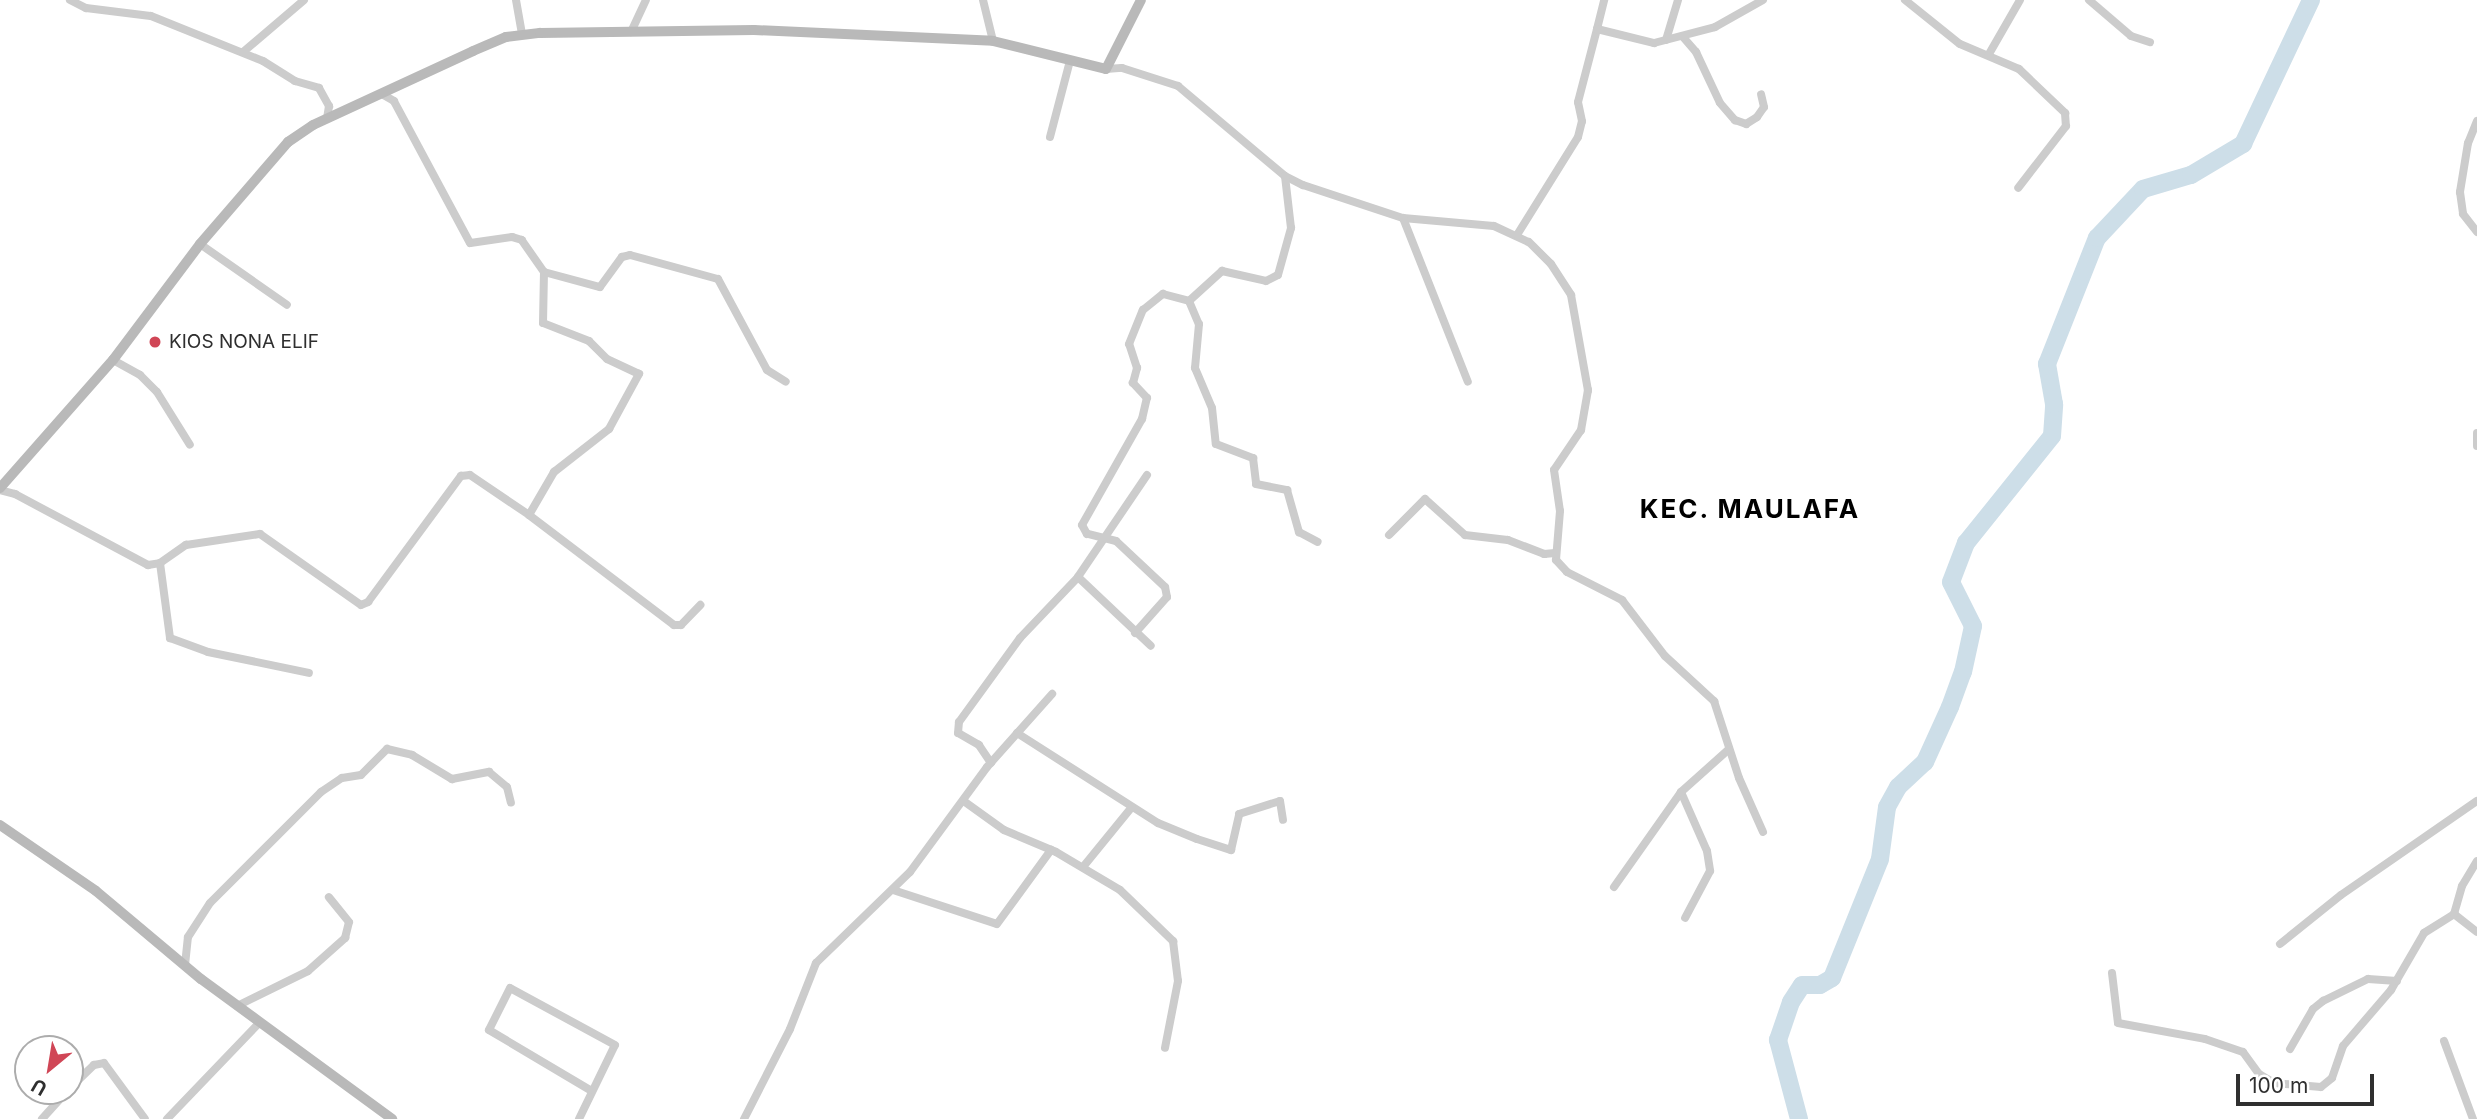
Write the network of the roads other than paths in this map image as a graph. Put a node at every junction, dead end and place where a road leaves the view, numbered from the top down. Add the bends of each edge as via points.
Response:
1 (70, 0) edge
2 (112, 0) edge
3 (304, 0) edge
4 (516, 0) edge
5 (646, 0) edge
6 (983, 0) edge
7 (1141, 0) edge
8 (1604, 0) edge
9 (1678, 0) edge
10 (1763, 0) edge
11 (1906, 0) edge
12 (2020, 0) edge
13 (2089, 0) edge
14 (109, 10) junction
15 (1597, 29) junction
16 (631, 32) junction
17 (522, 34) junction
18 (1683, 37) junction
19 (1666, 40) junction
20 (993, 41) junction
21 (2150, 42) dead end
22 (243, 52) junction
23 (1989, 54) junction
24 (1070, 61) junction
25 (1106, 69) junction
26 (382, 94) junction
27 (1761, 94) dead end
28 (327, 119) junction
29 (2477, 121) edge
30 (1050, 137) dead end
31 (1285, 176) junction
32 (2018, 188) dead end
33 (1403, 218) junction
34 (2477, 232) edge
35 (1517, 234) junction
36 (200, 244) junction
37 (544, 272) junction
38 (1189, 301) junction
39 (287, 305) dead end
40 (113, 360) junction
41 (786, 382) dead end
42 (1468, 382) dead end
43 (2477, 433) edge
44 (190, 445) dead end
45 (2477, 446) edge
46 (1147, 475) dead end
47 (0, 489) edge
48 (529, 515) junction
49 (1389, 535) dead end
50 (1107, 539) junction
51 (1318, 542) dead end
52 (1555, 553) junction
53 (160, 563) junction
54 (1078, 577) junction
55 (701, 606) dead end
56 (1135, 632) junction
57 (1151, 646) dead end
58 (309, 673) dead end
59 (1052, 694) dead end
60 (1017, 733) junction
61 (1728, 750) junction
62 (991, 763) junction
63 (1681, 792) junction
64 (2477, 801) edge
65 (965, 802) junction
66 (511, 803) dead end
67 (1132, 807) junction
68 (1283, 820) dead end
69 (0, 825) edge
70 (1763, 832) dead end
71 (1051, 850) junction
72 (2477, 861) edge
73 (1083, 867) junction
74 (1614, 887) dead end
75 (893, 890) junction
76 (329, 897) dead end
77 (2454, 914) junction
78 (1685, 918) dead end
79 (2477, 932) edge
80 (2280, 944) dead end
81 (185, 965) junction
82 (2112, 974) dead end
83 (2397, 981) junction
84 (237, 1006) junction
85 (259, 1023) junction
86 (2444, 1041) dead end
87 (1165, 1048) dead end
88 (2290, 1049) dead end
89 (84, 1075) edge
90 (590, 1090) junction
91 (55, 1105) edge
92 (42, 1119) edge
93 (145, 1119) edge
94 (167, 1119) edge
95 (392, 1119) edge
96 (579, 1119) edge
97 (744, 1119) edge
98 (2473, 1119) edge

1 - 14 street via 86,8
2 - 14 street
3 - 22 street
4 - 17 street
5 - 16 street
6 - 20 street
7 - 25 street
8 - 15 street
9 - 19 street
10 - 18 street via 1715,27
11 - 23 street via 1960,44
12 - 23 street
13 - 21 street via 2131,36
14 - 22 street via 151,16 218,47
15 - 19 street via 1643,42
15 - 35 street via 1578,102 1582,121 1578,137
16 - 17 street
16 - 20 street via 754,30
17 - 26 street via 473,51
18 - 19 street
18 - 27 street via 1696,52 1720,103 1735,120 1746,124 1757,117 1764,107
20 - 24 street
22 - 28 street via 295,81 319,88 329,106
23 - 32 street via 2029,77 2067,117 2054,143
24 - 25 street
24 - 30 street
25 - 31 street via 1122,68 1178,86
26 - 28 street
26 - 37 street via 394,101 468,241 475,245 519,238
28 - 36 street via 300,132 277,153
29 - 34 street via 2468,143 2460,192 2463,214
31 - 33 street
31 - 38 street via 1291,228 1278,275 1266,281 1222,271
33 - 35 street via 1480,222
33 - 42 street
35 - 52 street via 1540,252 1568,289 1586,365 1584,422 1554,470 1560,511
36 - 39 street
36 - 40 street
37 - 41 street via 600,287 622,257 630,255 707,274 723,285 767,370
37 - 48 street via 543,323 589,341 607,359 639,374 609,429 554,472
38 - 50 street via 1172,294 1152,301 1139,316 1129,340 1137,368 1133,383 1147,398 1142,419 1082,525 1087,534
38 - 51 street via 1200,328 1196,375 1212,408 1216,444 1252,458 1256,484 1287,490 1299,532
40 - 44 street via 140,375 156,392
40 - 47 street
43 - 45 street
46 - 50 street
47 - 53 street via 132,559
48 - 53 street via 470,475 461,476 364,605 356,604 260,534 186,545
48 - 55 street via 674,625 681,625
49 - 52 street via 1425,499 1465,535 1508,540 1544,554
50 - 54 street
50 - 56 street via 1122,545 1167,592
52 - 61 street via 1567,572 1622,600 1665,656 1707,693
53 - 58 street via 170,638 208,653
54 - 56 street
54 - 62 street via 1020,638 959,722 961,737 979,745
56 - 57 street
59 - 60 street
60 - 62 street
60 - 67 street
61 - 63 street
61 - 70 street
62 - 65 street
63 - 74 street
63 - 78 street via 1707,851 1710,871
64 - 80 street via 2341,895
65 - 71 street via 1004,830
65 - 75 street
66 - 81 street via 507,787 489,772 452,779 412,755 387,748 361,775 342,778 321,792 210,903 188,937
67 - 68 street via 1179,834 1231,850 1238,814 1280,801
67 - 73 street
69 - 81 street via 96,891
71 - 73 street
71 - 75 street via 997,924
72 - 77 street via 2462,886
73 - 87 street via 1120,890 1173,941 1178,981
75 - 97 street via 816,963 790,1029
76 - 84 street via 349,922 345,938 307,971
77 - 79 street
77 - 83 street via 2424,933
81 - 84 street
82 - 83 street via 2118,1023 2230,1047 2248,1055 2265,1079 2321,1087 2330,1081 2343,1045
83 - 88 street via 2368,979 2323,1001 2313,1009
84 - 85 street
85 - 94 street
85 - 95 street
86 - 98 street
89 - 93 street via 104,1063
90 - 90 street via 615,1045 510,988 489,1030
90 - 96 street
91 - 92 street

